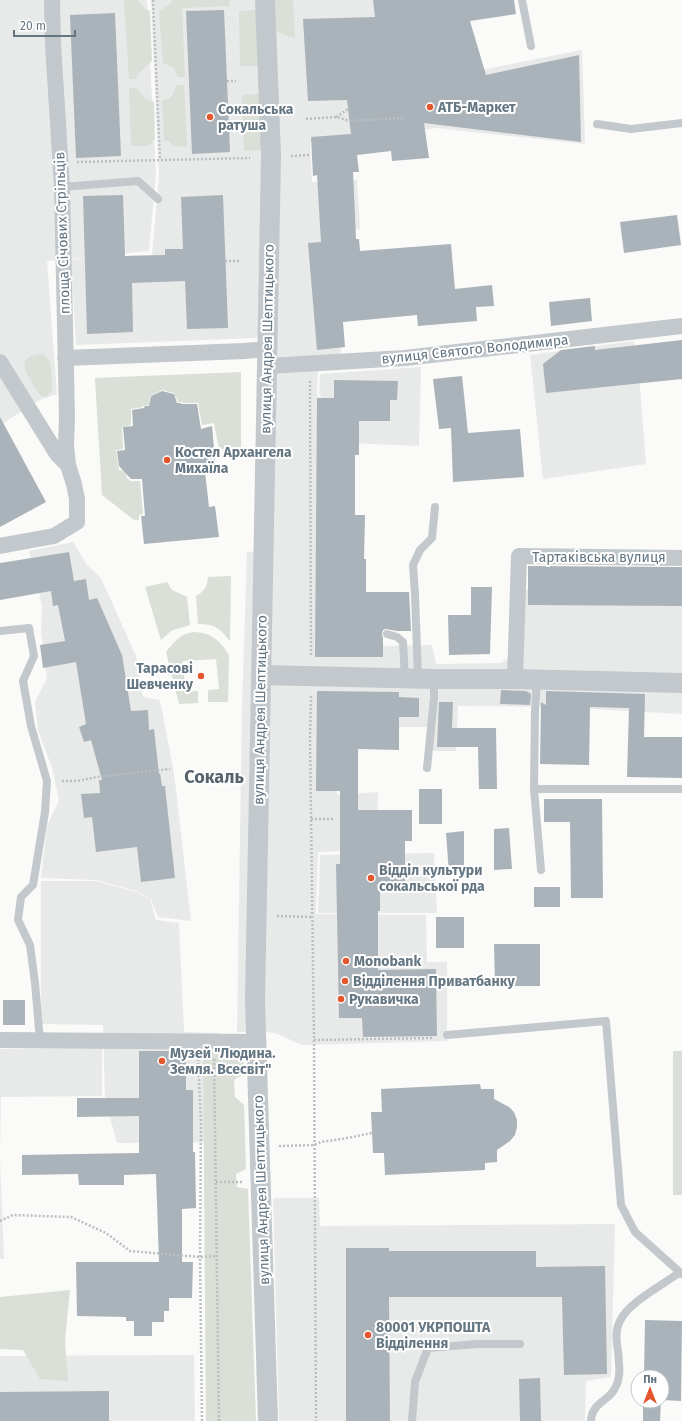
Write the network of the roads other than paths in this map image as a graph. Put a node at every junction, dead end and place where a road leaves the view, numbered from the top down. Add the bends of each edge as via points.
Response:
1 (52, 0) edge
2 (265, 0) edge
3 (522, 0) edge
4 (531, 46) dead end
5 (682, 123) edge
6 (597, 124) dead end
7 (62, 187) junction
8 (158, 199) dead end
9 (682, 326) edge
10 (267, 357) junction
11 (65, 358) junction
12 (0, 362) edge
13 (68, 465) junction
14 (435, 507) dead end
15 (0, 546) edge
16 (682, 558) edge
17 (0, 631) edge
18 (387, 634) dead end
19 (261, 675) junction
20 (515, 678) junction
21 (419, 679) junction
22 (537, 679) junction
23 (682, 683) edge
24 (427, 768) dead end
25 (534, 789) junction
26 (682, 789) edge
27 (541, 870) dead end
28 (447, 1035) road end
29 (0, 1040) edge
30 (40, 1041) junction
31 (256, 1042) junction
32 (681, 1274) edge
33 (520, 1344) dead end
34 (268, 1421) edge
35 (412, 1421) edge
36 (591, 1421) edge

1 - 7 street, площа Січових Стрільців
2 - 10 street, вулиця Андрея Шептицького via 271,156
3 - 4 lane
5 - 6 lane via 631,129
7 - 8 lane via 138,181
7 - 11 street, площа Січових Стрільців
9 - 10 street, вулиця Святого Володимира via 404,358 310,363
10 - 11 street, вулиця Святого Володимира via 244,351
10 - 19 street, вулиця Андрея Шептицького
11 - 13 street, площа Січових Стрільців
12 - 13 street, площа Січових Стрільців via 57,454
13 - 15 street, площа Січових Стрільців via 77,499 77,522 54,536
14 - 21 lane via 432,538 420,550 413,565
16 - 20 street, Тартаківська вулиця via 519,556
17 - 30 lane via 29,628 34,656 23,681 31,726 47,781 45,812 33,885 21,896 18,920 30,946
18 - 21 lane via 403,642
19 - 21 street
19 - 31 street, вулиця Андрея Шептицького
20 - 21 street
20 - 22 street
21 - 24 lane via 434,698
22 - 23 street
22 - 25 lane
25 - 26 lane
25 - 27 lane
28 - 32 lane via 606,1021 621,1205 635,1232
29 - 30 street
30 - 31 street
31 - 34 street, вулиця Андрея Шептицького
32 - 36 lane via 628,1308 619,1321 616,1337 620,1374 614,1391 599,1403
33 - 35 lane via 428,1348 415,1382

